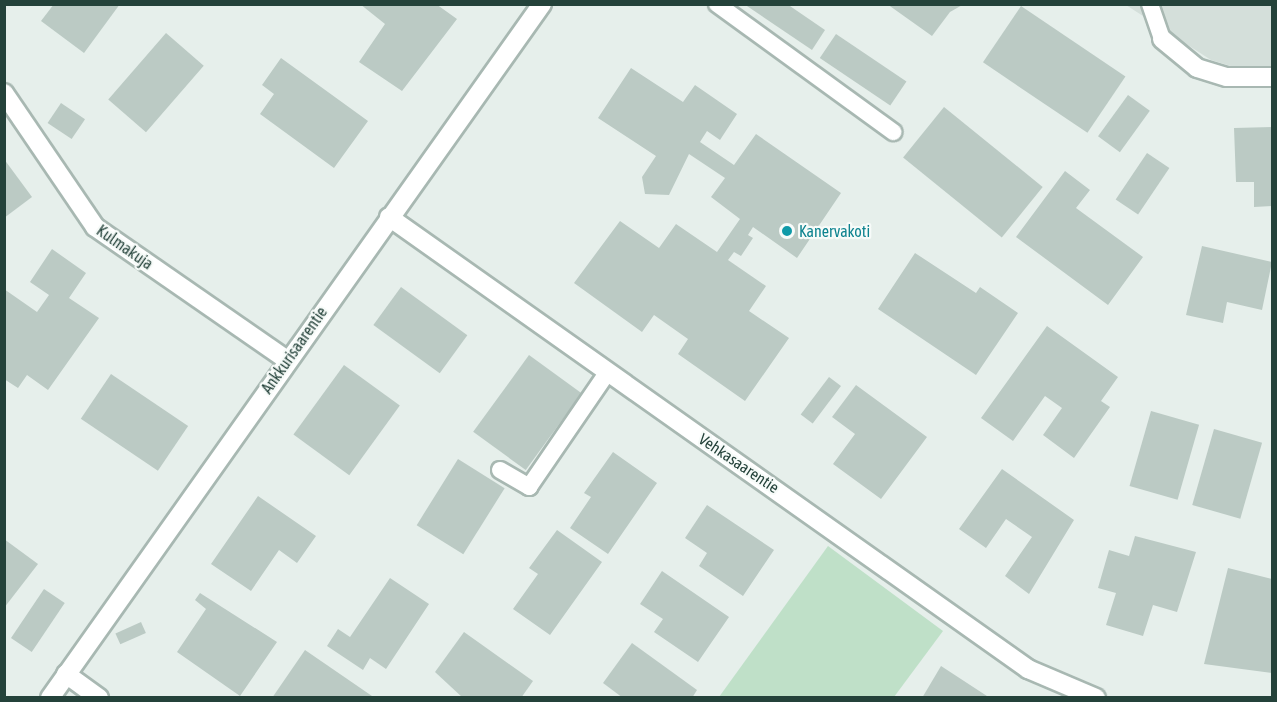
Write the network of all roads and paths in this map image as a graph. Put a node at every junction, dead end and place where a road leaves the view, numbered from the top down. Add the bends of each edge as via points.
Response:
1 (542, 4) edge
2 (717, 4) edge
3 (1150, 4) edge
4 (1162, 39) joint
5 (1272, 77) edge
6 (4, 93) edge
7 (894, 132) dead end
8 (389, 217) junction
9 (287, 360) junction
10 (607, 373) junction
11 (500, 470) dead end
12 (66, 674) junction
13 (50, 698) edge
14 (99, 698) edge
15 (1096, 698) edge

1 - 8 street, Ankkurisaarentie
2 - 7 lane
3 - 4 lane
4 - 5 street via 1197,68 1227,77
6 - 9 street, Kulmakuja via 95,227
8 - 9 street, Ankkurisaarentie
8 - 10 street, Vehkasaarentie
9 - 12 street, Ankkurisaarentie
10 - 11 lane via 529,487
10 - 15 street, Vehkasaarentie via 1028,669
12 - 13 street, Ankkurisaarentie
12 - 14 street

